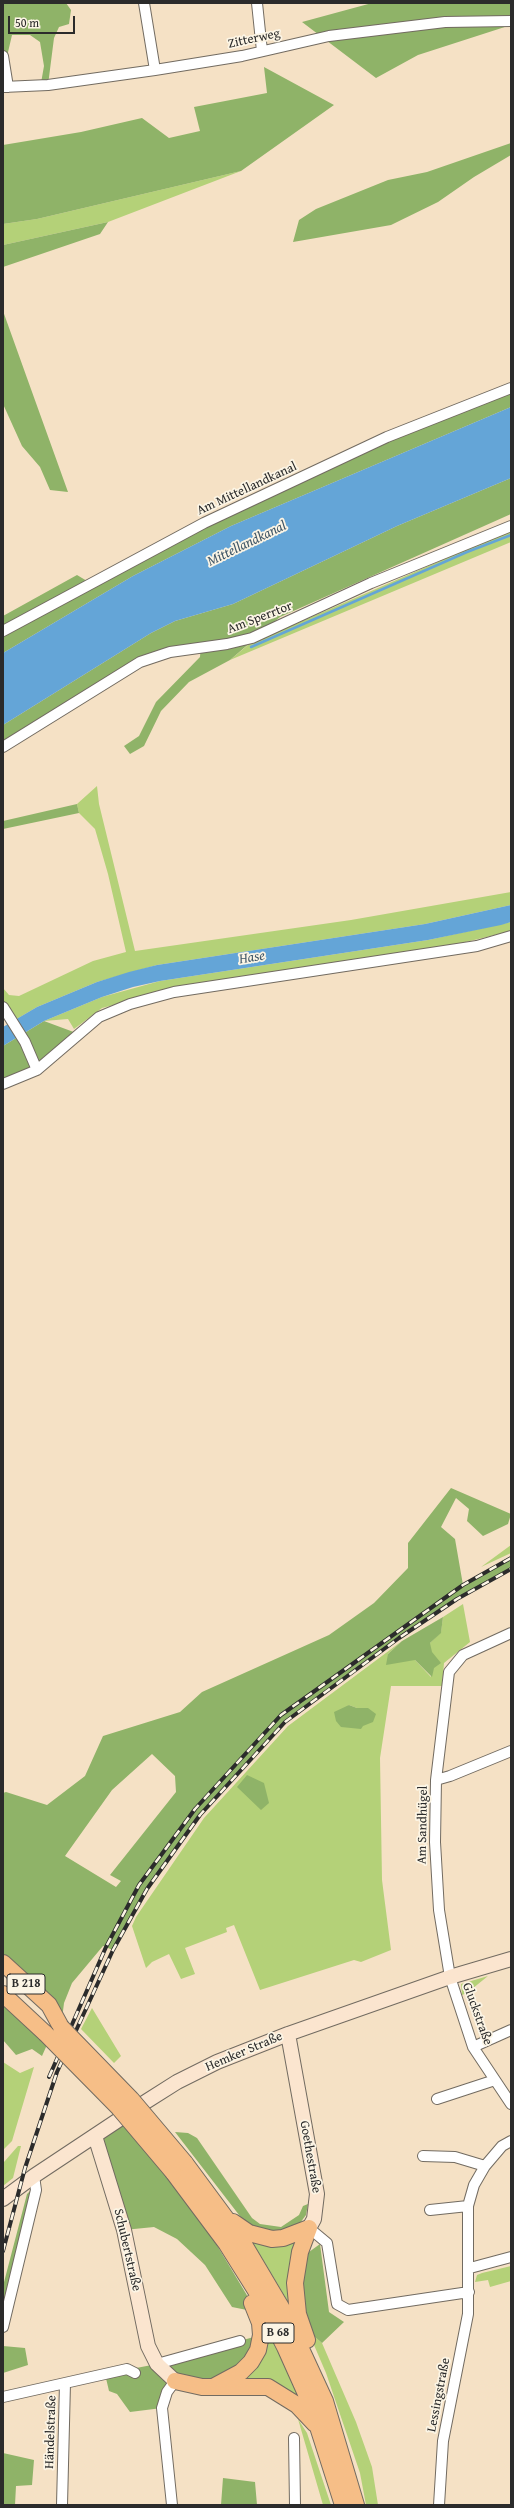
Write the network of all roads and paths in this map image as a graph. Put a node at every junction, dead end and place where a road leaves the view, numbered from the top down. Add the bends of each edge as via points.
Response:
1 (144, 3) edge
2 (257, 3) edge
3 (511, 21) edge
4 (262, 51) junction
5 (3, 56) edge
6 (155, 70) junction
7 (6, 87) edge
8 (511, 388) edge
9 (511, 526) edge
10 (3, 631) edge
11 (3, 746) edge
12 (511, 936) edge
13 (4, 1008) edge
14 (37, 1070) junction
15 (3, 1084) edge
16 (511, 1633) edge
17 (511, 1751) edge
18 (436, 1780) junction
19 (511, 1959) edge
20 (3, 1963) edge
21 (3, 1974) edge
22 (450, 1977) junction
23 (3, 1994) edge
24 (46, 2008) junction
25 (60, 2027) joint
26 (511, 2030) edge
27 (288, 2034) junction
28 (473, 2047) junction
29 (495, 2080) junction
30 (437, 2099) dead end
31 (511, 2104) edge
32 (94, 2136) junction
33 (511, 2141) edge
34 (423, 2156) dead end
35 (485, 2166) junction
36 (179, 2167) junction
37 (34, 2176) junction
38 (3, 2199) edge
39 (468, 2206) junction
40 (430, 2210) dead end
41 (224, 2216) junction
42 (309, 2228) junction
43 (226, 2243) junction
44 (511, 2257) edge
45 (470, 2268) junction
46 (469, 2292) junction
47 (3, 2327) edge
48 (240, 2341) dead end
49 (157, 2364) junction
50 (135, 2373) dead end
51 (175, 2381) junction
52 (66, 2383) junction
53 (213, 2387) junction
54 (321, 2393) junction
55 (3, 2397) edge
56 (319, 2429) junction
57 (294, 2438) dead end
58 (62, 2505) edge
59 (172, 2505) edge
60 (295, 2505) edge
61 (343, 2505) edge
62 (356, 2505) edge
63 (439, 2505) edge

1 - 6 street
2 - 4 street
3 - 4 street, Zitterweg via 445,22 328,36
4 - 6 street, Zitterweg
5 - 7 street
6 - 7 street, Zitterweg via 48,85
8 - 10 street, Am Mittellandkanal via 387,438 204,523
9 - 11 street, Am Sperrtor via 371,583 252,638 170,652 140,662
12 - 14 street via 469,947 174,992 130,1004 99,1017
13 - 14 street via 25,1042
14 - 15 street
16 - 18 street, Am Sandhügel via 463,1655 449,1672
17 - 18 street
18 - 22 street, Am Sandhügel via 436,1882 442,1937
19 - 22 main road, Hemker Straße
20 - 24 highway, B 218
21 - 24 highway
22 - 27 main road, Hemker Straße
22 - 28 street, Gluckstraße
23 - 36 highway, B 68, bridge
24 - 25 highway, B 218
25 - 36 highway, B 68, bridge via 131,2099
26 - 28 street
27 - 32 main road, Hemker Straße via 226,2058 177,2082
27 - 42 main road, Goethestraße via 317,2194 314,2219
28 - 29 street, Gluckstraße
29 - 30 street
29 - 31 street, Gluckstraße
32 - 37 main road, Hemker Straße
32 - 49 main road, Schubertstraße via 124,2230 145,2335 151,2355
33 - 35 street, Lessingstraße via 502,2146
34 - 35 street via 455,2157
35 - 39 street, Lessingstraße via 474,2185
36 - 41 highway, B 68
36 - 43 highway, B 68
37 - 38 main road, Hemker Straße
37 - 47 street via 36,2190
39 - 40 street
39 - 45 street, Lessingstraße
41 - 42 highway, B 68 via 259,2238 283,2238
41 - 54 highway, B 68 via 255,2261 284,2312
42 - 46 street via 327,2244 337,2304 348,2310
42 - 54 highway, B 68 via 297,2268 296,2298 302,2329 320,2372
43 - 53 highway, B 68 via 235,2273 257,2312 261,2335 258,2350 251,2362 241,2372
43 - 56 highway, B 68 via 258,2294 286,2347
44 - 45 street
45 - 46 street, Lessingstraße
46 - 63 street, Lessingstraße via 468,2314 443,2441
48 - 49 street
49 - 51 main road, Schubertstraße
50 - 52 street, Händelstraße via 127,2369
51 - 53 highway, B 68 via 192,2386
51 - 59 street via 167,2392 162,2408
52 - 55 street
52 - 58 street, Händelstraße
53 - 56 highway, B 68 via 268,2387 297,2405
54 - 62 highway, B 68
56 - 61 highway, B 68
57 - 60 street

